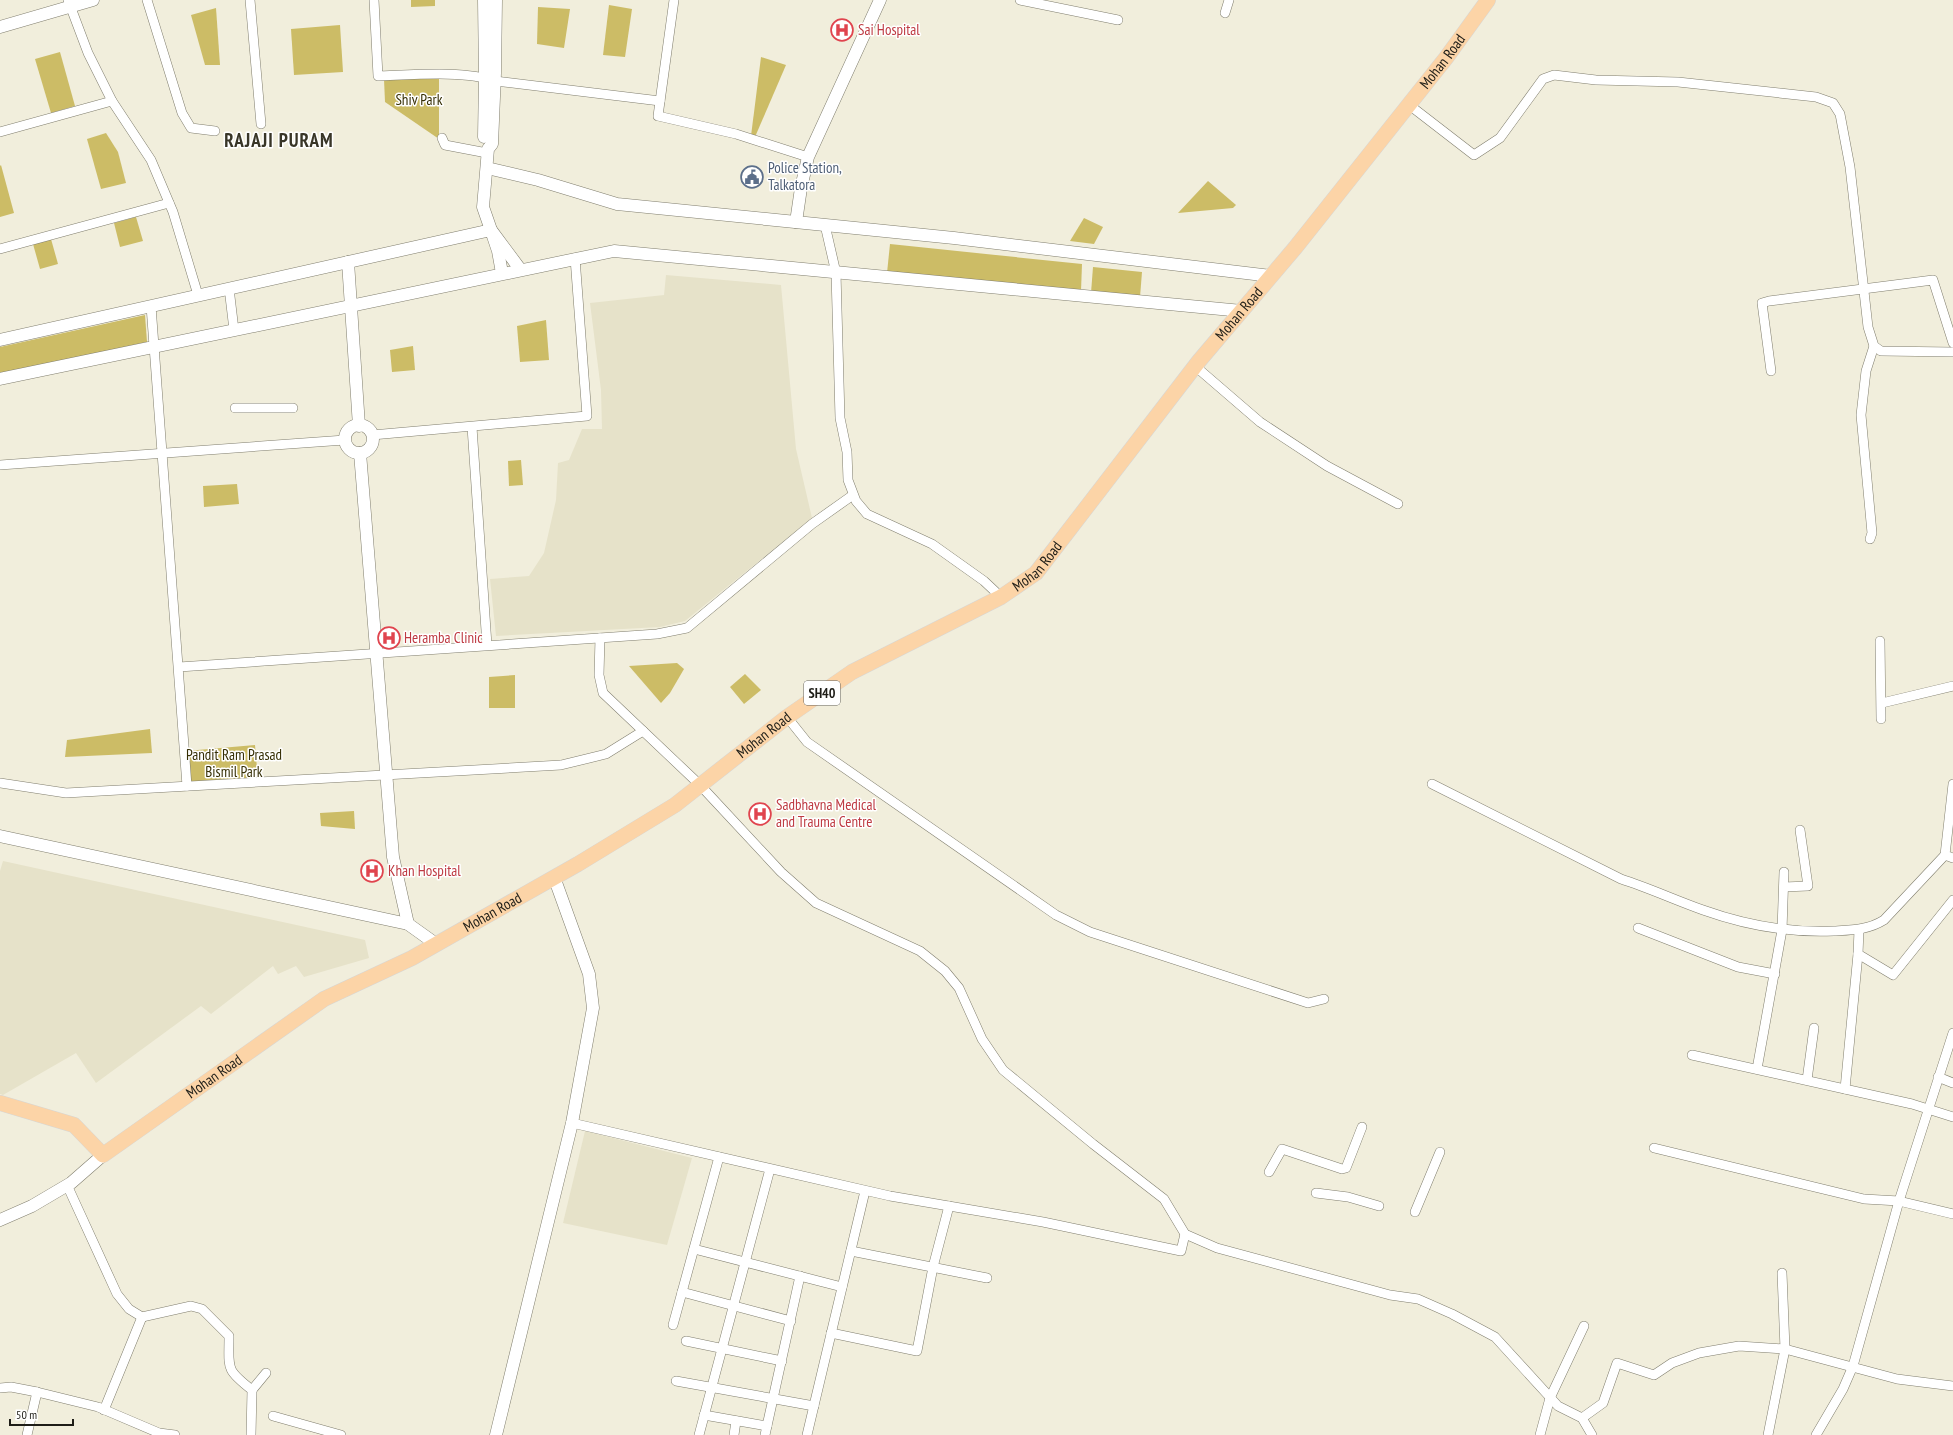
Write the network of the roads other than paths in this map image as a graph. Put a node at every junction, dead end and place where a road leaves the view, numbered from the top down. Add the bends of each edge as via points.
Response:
1 (93, 0) edge
2 (146, 0) edge
3 (250, 0) edge
4 (374, 0) edge
5 (484, 0) edge
6 (496, 0) edge
7 (674, 0) edge
8 (880, 0) edge
9 (1020, 0) edge
10 (1229, 0) edge
11 (1488, 0) edge
12 (69, 3) edge
13 (1225, 13) dead end
14 (1118, 20) dead end
15 (0, 27) edge
16 (490, 80) junction
17 (112, 100) junction
18 (660, 101) junction
19 (1408, 104) junction
20 (261, 124) dead end
21 (215, 131) dead end
22 (0, 132) edge
23 (442, 138) dead end
24 (488, 151) junction
25 (808, 157) junction
26 (487, 168) junction
27 (169, 203) junction
28 (796, 222) junction
29 (825, 225) junction
30 (491, 230) junction
31 (0, 249) edge
32 (575, 258) junction
33 (348, 262) junction
34 (520, 269) junction
35 (836, 272) junction
36 (502, 273) junction
37 (1271, 276) junction
38 (229, 288) junction
39 (1863, 289) junction
40 (198, 295) junction
41 (350, 305) junction
42 (150, 306) junction
43 (1242, 311) junction
44 (234, 330) junction
45 (0, 340) edge
46 (1953, 343) edge
47 (154, 346) junction
48 (1874, 346) junction
49 (1953, 352) edge
50 (1195, 366) junction
51 (1771, 371) dead end
52 (0, 379) edge
53 (236, 408) dead end
54 (293, 408) dead end
55 (359, 426) junction
56 (472, 427) junction
57 (372, 435) junction
58 (345, 440) junction
59 (163, 453) junction
60 (360, 453) junction
61 (0, 465) edge
62 (853, 495) junction
63 (1398, 504) dead end
64 (1870, 539) dead end
65 (1002, 597) junction
66 (600, 638) junction
67 (1880, 641) dead end
68 (487, 645) junction
69 (377, 653) junction
70 (179, 667) junction
71 (1953, 686) edge
72 (1882, 703) junction
73 (787, 717) junction
74 (1881, 719) dead end
75 (642, 731) junction
76 (386, 774) junction
77 (0, 783) edge
78 (1432, 784) dead end
79 (1953, 784) edge
80 (700, 785) junction
81 (187, 786) junction
82 (1800, 830) dead end
83 (0, 836) edge
84 (1949, 856) edge
85 (1784, 872) dead end
86 (554, 877) junction
87 (1784, 887) junction
88 (1953, 900) edge
89 (408, 924) junction
90 (1638, 928) dead end
91 (1782, 930) junction
92 (1859, 930) junction
93 (436, 944) junction
94 (1858, 954) junction
95 (1775, 974) junction
96 (1324, 999) dead end
97 (1814, 1028) dead end
98 (1953, 1033) edge
99 (1692, 1055) dead end
100 (1757, 1069) junction
101 (1938, 1077) junction
102 (1807, 1080) junction
103 (1953, 1083) edge
104 (1845, 1089) junction
105 (0, 1103) edge
106 (1928, 1109) junction
107 (1953, 1117) edge
108 (572, 1123) junction
109 (1362, 1127) dead end
110 (1654, 1148) dead end
111 (1440, 1152) dead end
112 (103, 1156) junction
113 (719, 1157) junction
114 (770, 1169) junction
115 (1270, 1172) dead end
116 (67, 1185) junction
117 (865, 1191) junction
118 (1316, 1192) dead end
119 (1899, 1200) junction
120 (949, 1206) junction
121 (1379, 1206) dead end
122 (1416, 1212) dead end
123 (1953, 1214) edge
124 (0, 1220) edge
125 (1185, 1234) junction
126 (694, 1249) junction
127 (851, 1252) junction
128 (745, 1262) junction
129 (933, 1267) junction
130 (1782, 1273) dead end
131 (800, 1276) junction
132 (987, 1278) dead end
133 (842, 1287) junction
134 (682, 1292) junction
135 (733, 1306) junction
136 (142, 1317) junction
137 (791, 1321) junction
138 (674, 1325) dead end
139 (1584, 1326) dead end
140 (831, 1333) junction
141 (686, 1341) dead end
142 (722, 1348) junction
143 (1785, 1348) junction
144 (782, 1361) junction
145 (1853, 1366) junction
146 (266, 1374) dead end
147 (676, 1381) dead end
148 (1953, 1386) edge
149 (711, 1387) junction
150 (0, 1388) edge
151 (252, 1390) junction
152 (37, 1392) junction
153 (773, 1398) junction
154 (1550, 1398) junction
155 (814, 1406) junction
156 (104, 1410) junction
157 (704, 1415) junction
158 (273, 1416) dead end
159 (1582, 1418) junction
160 (736, 1421) junction
161 (766, 1430) edge
162 (27, 1435) edge
163 (175, 1435) edge
164 (251, 1435) edge
165 (341, 1435) edge
166 (496, 1435) edge
167 (699, 1435) edge
168 (734, 1435) edge
169 (807, 1435) edge
170 (1540, 1435) edge
171 (1592, 1435) edge
172 (1768, 1435) edge
173 (1816, 1435) edge

1 - 12 street
2 - 21 street via 182,113 191,128
3 - 20 street
4 - 16 street via 378,76 443,75
5 - 16 street
6 - 16 street
7 - 18 street
8 - 25 street
9 - 14 street
10 - 13 street
11 - 19 main road, Mohan Road / SH40 via 1446,58
12 - 15 street
12 - 17 street via 88,53
16 - 18 street
16 - 24 street via 484,144
17 - 22 street
17 - 27 street via 150,160
18 - 25 street via 658,116 736,134
19 - 37 main road, Mohan Road / SH40
19 - 39 street via 1474,155 1500,138 1543,79 1554,75 1596,80 1678,82 1816,97 1833,103 1840,114 1850,167
23 - 24 street via 446,145
24 - 26 street
25 - 28 street
26 - 28 street via 538,180 617,204
26 - 30 street via 483,207
27 - 31 street
27 - 40 street
28 - 29 street
29 - 35 street
29 - 37 street
30 - 33 street
30 - 34 street
30 - 36 street
32 - 34 street
32 - 35 street via 614,251
32 - 56 street via 587,416
33 - 38 street
33 - 41 street
34 - 36 street
35 - 43 street
35 - 62 street via 840,418 847,452 848,480
36 - 41 street
37 - 43 main road, Mohan Road / SH40
38 - 40 street
38 - 44 street
39 - 46 street via 1933,280
39 - 48 street via 1868,327
39 - 51 street via 1762,303
40 - 42 street
41 - 44 street
41 - 55 street
42 - 45 street
42 - 47 street
43 - 50 main road, Mohan Road / SH40
44 - 47 street
47 - 52 street
47 - 59 street
48 - 49 street via 1881,351
48 - 64 street via 1866,371 1861,415 1872,532
50 - 63 street via 1260,422 1327,466
50 - 65 main road, Mohan Road / SH40 via 1036,573
53 - 54 street
55 - 57 street via 367,428
55 - 58 street via 351,429
56 - 57 street
56 - 68 street
57 - 60 street via 371,447
58 - 59 street
58 - 60 street via 348,448
59 - 61 street
59 - 70 street
60 - 69 street
62 - 65 street via 867,514 932,544
62 - 66 street via 812,524 687,628 657,634
65 - 73 main road, Mohan Road / SH40 via 852,672
66 - 68 street
66 - 75 street via 599,675 603,693
67 - 72 street
68 - 69 street
69 - 70 street
69 - 76 street
70 - 81 street
71 - 72 street
72 - 74 street
73 - 80 main road, Mohan Road / SH40
73 - 96 street via 807,742 1056,914 1090,932 1308,1003
75 - 76 street via 606,754 561,765
75 - 80 street
76 - 81 street
76 - 89 street via 393,857
77 - 81 street via 66,793
78 - 91 street via 1620,879 1703,910
79 - 84 street
80 - 86 main road, Mohan Road / SH40 via 675,805
80 - 125 street via 781,872 816,903 920,951 945,971 960,988 982,1039 1003,1070 1164,1199
82 - 87 street via 1808,886
83 - 89 street
84 - 92 street via 1884,920
85 - 87 street
86 - 93 main road, Mohan Road / SH40
86 - 108 street via 589,974 592,1008
87 - 91 street
88 - 94 street via 1893,975
89 - 93 street
90 - 95 street via 1738,967
91 - 92 street
91 - 95 street
92 - 94 street
93 - 112 main road, Mohan Road / SH40 via 324,999
94 - 104 street
95 - 100 street
97 - 102 street
98 - 101 street
99 - 100 street
100 - 102 street
101 - 103 street
101 - 106 street
102 - 104 street
104 - 106 street
105 - 112 main road via 74,1125
106 - 107 street
106 - 119 street
108 - 113 street
108 - 166 street
109 - 115 street via 1346,1168 1342,1169 1282,1148
110 - 119 street via 1864,1199
111 - 122 street
112 - 116 street
113 - 114 street
113 - 126 street
114 - 117 street
114 - 128 street
116 - 124 street via 32,1206
116 - 136 street via 117,1294 129,1309
117 - 120 street
117 - 127 street
118 - 121 street via 1348,1197
119 - 123 street
119 - 145 street
120 - 125 street via 1043,1222 1181,1251
120 - 129 street
125 - 154 street via 1217,1248 1390,1295 1418,1299 1452,1314 1495,1337
126 - 128 street
126 - 134 street
127 - 129 street
127 - 133 street
128 - 131 street
128 - 135 street
129 - 132 street
129 - 140 street via 917,1352
130 - 143 street
131 - 133 street
131 - 137 street
133 - 140 street
134 - 135 street
134 - 138 street
135 - 137 street
135 - 142 street
136 - 151 street via 191,1306 202,1309 229,1336 229,1368 236,1378
136 - 156 street
137 - 144 street
139 - 154 street
140 - 155 street
141 - 142 street
142 - 144 street
142 - 149 street
143 - 145 street
143 - 159 street via 1739,1346 1699,1353 1672,1363 1654,1374 1617,1362 1603,1403
143 - 172 street
144 - 153 street
145 - 148 street via 1896,1379
145 - 173 street via 1843,1389
146 - 151 street
147 - 149 street
149 - 153 street
149 - 157 street
150 - 152 street via 11,1387
151 - 164 street
152 - 156 street
152 - 162 street
153 - 155 street
153 - 161 street
154 - 159 street via 1558,1406
154 - 170 street
155 - 169 street
156 - 163 street via 159,1433
157 - 160 street
157 - 167 street
158 - 165 street
159 - 171 street
160 - 161 street
160 - 168 street

